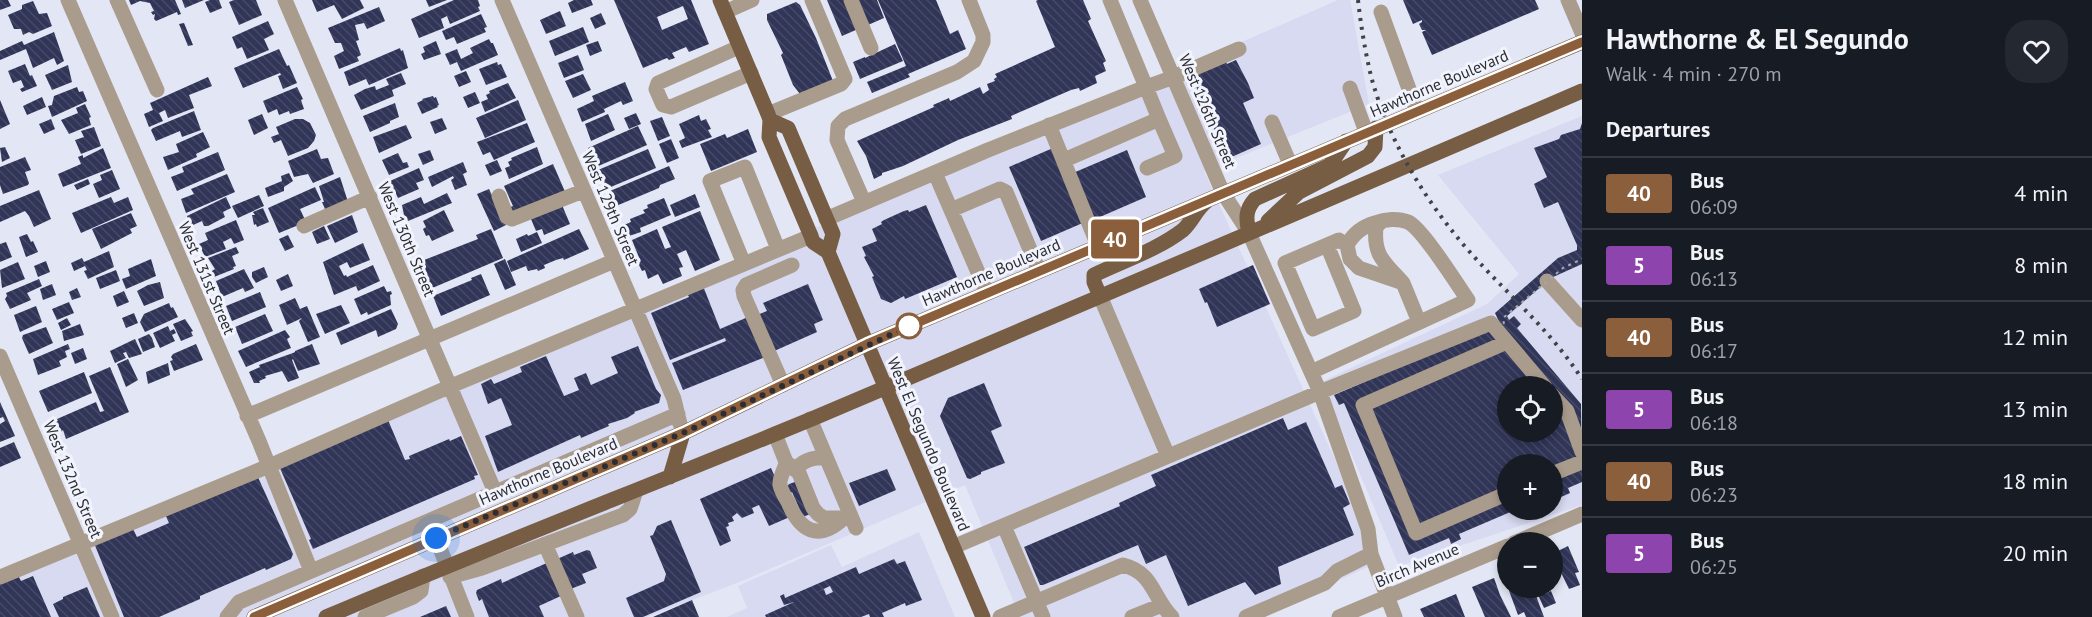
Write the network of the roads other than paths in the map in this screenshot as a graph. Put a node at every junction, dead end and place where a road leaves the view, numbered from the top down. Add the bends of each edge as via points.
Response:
1 (68, 0) edge
2 (117, 0) edge
3 (285, 0) edge
4 (501, 0) edge
5 (752, 0) edge
6 (812, 0) edge
7 (851, 0) edge
8 (969, 0) edge
9 (1110, 0) edge
10 (1140, 0) edge
11 (1568, 0) edge
12 (722, 6) edge
13 (1381, 12) dead end
14 (1582, 33) edge
15 (1582, 42) edge
16 (740, 47) junction
17 (871, 48) dead end
18 (1239, 49) dead end
19 (751, 73) junction
20 (1174, 77) junction
21 (1146, 87) junction
22 (1350, 88) dead end
23 (157, 90) dead end
24 (1582, 91) edge
25 (1417, 111) junction
26 (769, 117) junction
27 (1159, 118) junction
28 (1272, 122) dead end
29 (1049, 125) junction
30 (1371, 130) junction
31 (1347, 141) junction
32 (1069, 158) dead end
33 (1290, 164) junction
34 (1147, 168) dead end
35 (935, 172) junction
36 (584, 191) junction
37 (1218, 195) junction
38 (499, 196) dead end
39 (370, 197) junction
40 (864, 202) junction
41 (951, 210) junction
42 (826, 219) junction
43 (1382, 220) junction
44 (304, 226) dead end
45 (1255, 230) junction
46 (811, 236) junction
47 (1327, 245) junction
48 (1347, 245) junction
49 (1098, 246) junction
50 (778, 249) junction
51 (828, 252) junction
52 (614, 261) junction
53 (744, 264) junction
54 (792, 265) dead end
55 (1039, 271) junction
56 (1547, 281) dead end
57 (1403, 284) junction
58 (987, 293) junction
59 (1100, 296) junction
60 (635, 310) junction
61 (1582, 320) edge
62 (1419, 322) junction
63 (430, 339) junction
64 (1507, 342) junction
65 (867, 344) junction
66 (0, 356) edge
67 (1311, 372) junction
68 (1536, 376) edge
69 (783, 385) junction
70 (451, 386) junction
71 (885, 388) junction
72 (1320, 392) junction
73 (1563, 407) edge
74 (678, 414) junction
75 (248, 416) junction
76 (810, 419) junction
77 (1577, 426) edge
78 (683, 433) junction
79 (775, 434) junction
80 (1582, 452) edge
81 (1168, 456) junction
82 (826, 457) junction
83 (1582, 462) edge
84 (269, 466) junction
85 (791, 466) junction
86 (1563, 470) edge
87 (670, 477) junction
88 (636, 491) junction
89 (495, 492) junction
90 (1497, 498) edge
91 (1582, 514) edge
92 (850, 520) junction
93 (1004, 526) junction
94 (1540, 532) edge
95 (436, 538) junction
96 (80, 543) junction
97 (545, 544) junction
98 (953, 548) junction
99 (1497, 551) edge
100 (1371, 554) junction
101 (311, 571) junction
102 (448, 571) junction
103 (423, 576) junction
104 (0, 577) edge
105 (1387, 597) junction
106 (1036, 602) junction
107 (1167, 611) edge
108 (112, 617) edge
109 (227, 617) edge
110 (254, 617) edge
111 (326, 617) edge
112 (365, 617) edge
113 (467, 617) edge
114 (577, 617) edge
115 (983, 617) edge
116 (1000, 617) edge
117 (1043, 617) edge
118 (1132, 617) edge
119 (1246, 617) edge
120 (1340, 617) edge
121 (1395, 617) edge

1 - 75 street, West 131st Street
2 - 23 street
3 - 39 street, West 130th Street
4 - 36 street, West 129th Street
5 - 12 street
6 - 26 street via 845,79
7 - 17 street
8 - 40 street via 983,35 974,61 957,72 845,119 838,126 837,140
9 - 21 street
10 - 20 street, West 126th Street
11 - 14 street
12 - 16 main road, West El Segundo Boulevard
13 - 25 street
15 - 25 main road, Hawthorne Boulevard
16 - 19 main road, West El Segundo Boulevard
16 - 19 street via 658,82 656,89 663,105 671,107
18 - 20 street
19 - 26 main road, West El Segundo Boulevard
20 - 21 street
20 - 37 street, West 126th Street
21 - 27 street
21 - 29 street
22 - 30 street
24 - 45 main road
25 - 30 main road, Hawthorne Boulevard
26 - 42 main road, West El Segundo Boulevard via 788,129
26 - 46 main road, West El Segundo Boulevard via 769,137
27 - 32 street
27 - 34 street via 1175,156
28 - 33 street
29 - 35 street
29 - 49 street
30 - 31 main road, Hawthorne Boulevard
30 - 45 main road via 1376,147 1368,156 1299,192
31 - 33 main road, Hawthorne Boulevard
31 - 45 main road via 1330,165 1255,199 1248,206 1246,218
33 - 37 main road, Hawthorne Boulevard
35 - 40 street
35 - 41 street
36 - 38 street via 512,219
36 - 52 street, West 129th Street
37 - 45 street, West 126th Street
37 - 49 main road, Hawthorne Boulevard
37 - 59 main road via 1200,206 1181,231 1094,275
39 - 44 street
39 - 63 street, West 130th Street
40 - 42 street
41 - 55 street via 1004,190
41 - 58 street
42 - 51 main road, West El Segundo Boulevard via 832,234
43 - 48 street via 1355,232
43 - 57 street via 1376,227 1374,243
43 - 62 street via 1409,222 1468,300
45 - 59 main road
45 - 67 street, West 126th Street
46 - 50 street
46 - 51 main road, West El Segundo Boulevard
47 - 47 street via 1285,263 1313,329 1354,311
47 - 48 street via 1339,240
48 - 57 street via 1350,259 1359,268
49 - 55 main road, Hawthorne Boulevard
50 - 53 street
50 - 53 street via 745,167 710,181
51 - 65 main road, West El Segundo Boulevard
52 - 60 street, West 129th Street
52 - 63 street
53 - 60 street
54 - 69 street via 742,290
55 - 58 main road, Hawthorne Boulevard
56 - 61 street
57 - 62 street
58 - 65 main road, Hawthorne Boulevard
59 - 71 main road
59 - 81 street
60 - 70 street
60 - 74 street, West 129th Street
62 - 67 street
63 - 70 street, West 130th Street
63 - 75 street
64 - 68 street
64 - 72 street via 1491,322
64 - 90 street via 1363,405 1416,533
65 - 69 main road, Hawthorne Boulevard
65 - 71 main road, West El Segundo Boulevard
66 - 96 street, West 132nd Street
67 - 72 street, West 126th Street
69 - 78 main road, Hawthorne Boulevard
70 - 84 street
70 - 89 street, West 130th Street
71 - 76 main road
71 - 98 main road, West El Segundo Boulevard
72 - 81 street
72 - 100 street, West 126th Street via 1368,529
73 - 77 street
74 - 78 street, West 129th Street
74 - 89 street
75 - 84 street, West 131st Street
76 - 79 main road
76 - 82 street
77 - 80 street
78 - 87 main road
78 - 95 main road, Hawthorne Boulevard
79 - 85 street
79 - 87 main road
81 - 93 street
82 - 85 street
82 - 92 street
83 - 86 street
84 - 96 street
84 - 101 street, West 131st Street
85 - 92 street via 818,514
85 - 92 street via 780,485 792,511 808,531
87 - 88 main road
88 - 97 street via 630,509 623,515
88 - 102 main road
89 - 101 street
91 - 94 street
93 - 98 street
93 - 106 street
95 - 102 street
95 - 110 main road, Hawthorne Boulevard
96 - 104 street
96 - 108 street, West 132nd Street
97 - 102 street via 482,568
97 - 114 street
98 - 115 main road, West El Segundo Boulevard
99 - 105 street, Birch Avenue
100 - 105 street, West 126th Street
100 - 119 street via 1337,571 1325,583
101 - 109 street via 239,602
102 - 103 main road
102 - 113 street
103 - 111 main road
103 - 112 street via 421,591 413,597
105 - 120 street, Birch Avenue
105 - 121 street
106 - 107 street via 1123,565 1148,578
106 - 116 street
106 - 117 street
107 - 118 street

